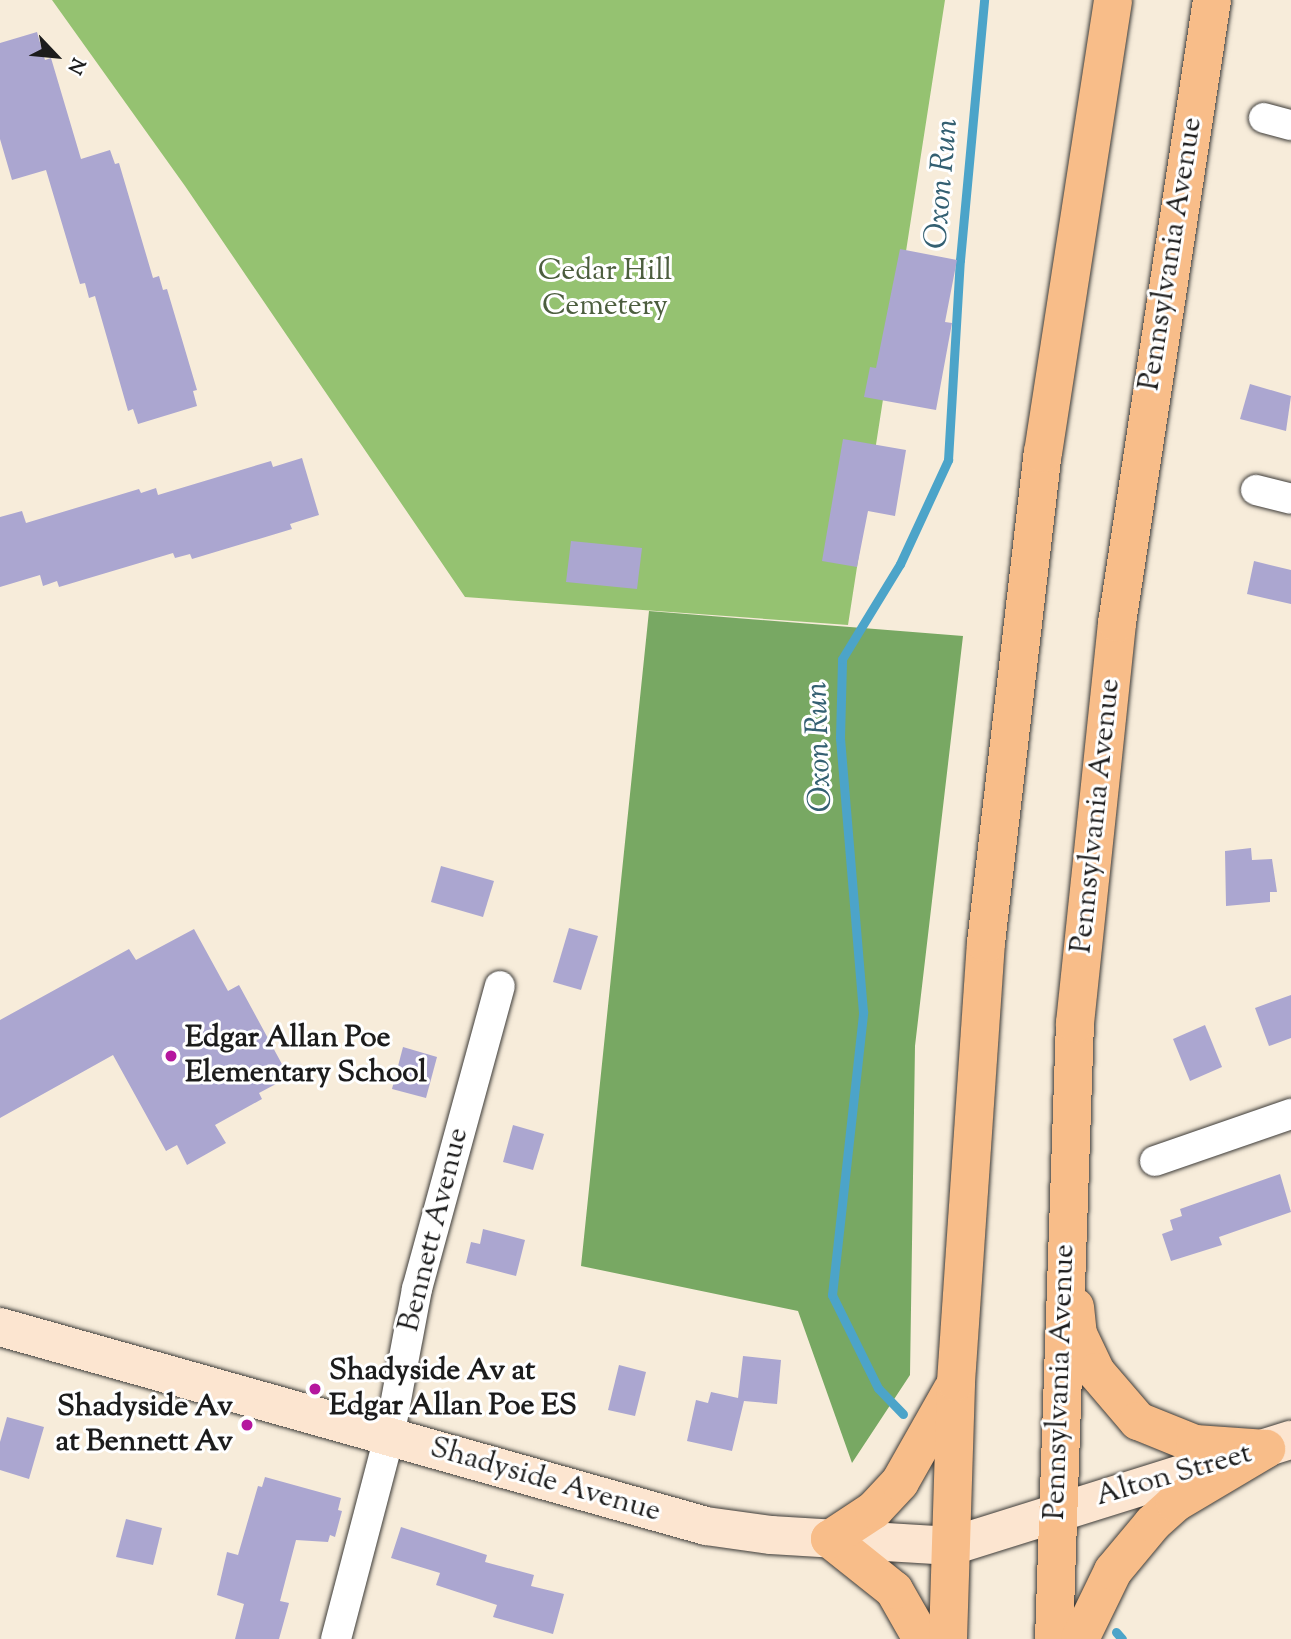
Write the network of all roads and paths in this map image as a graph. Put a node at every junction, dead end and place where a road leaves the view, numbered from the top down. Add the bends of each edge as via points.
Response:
1 (1112, 0) edge
2 (1213, 0) edge
3 (1256, 490) dead end
4 (1291, 499) edge
5 (500, 986) dead end
6 (1291, 1114) edge
7 (1155, 1161) dead end
8 (1067, 1216) junction
9 (0, 1326) edge
10 (956, 1382) junction
11 (389, 1437) junction
12 (1279, 1444) edge
13 (1056, 1511) junction
14 (830, 1539) junction
15 (952, 1546) junction
16 (336, 1639) edge
17 (922, 1639) edge
18 (948, 1639) edge
19 (1054, 1639) edge
20 (1080, 1639) edge

1 - 10 highway via 1043,453 1003,776 986,943
2 - 8 highway, Pennsylvania Avenue via 1117,623 1075,1023
3 - 4 street
5 - 11 street, Bennett Avenue via 417,1289
6 - 7 street
8 - 12 highway via 1078,1334 1114,1398 1138,1422 1195,1444
8 - 13 highway, Pennsylvania Avenue
9 - 11 street, Shadyside Avenue
10 - 14 highway via 900,1482 874,1510
10 - 15 highway
11 - 14 street, Shadyside Avenue via 706,1526
11 - 16 street, Bennett Avenue
12 - 13 street, Alton Street
12 - 20 highway via 1175,1503 1153,1523 1113,1571
13 - 15 street, Shadyside Avenue
13 - 19 highway, Pennsylvania Avenue
14 - 15 street, Shadyside Avenue
14 - 17 highway via 894,1590
15 - 18 highway

